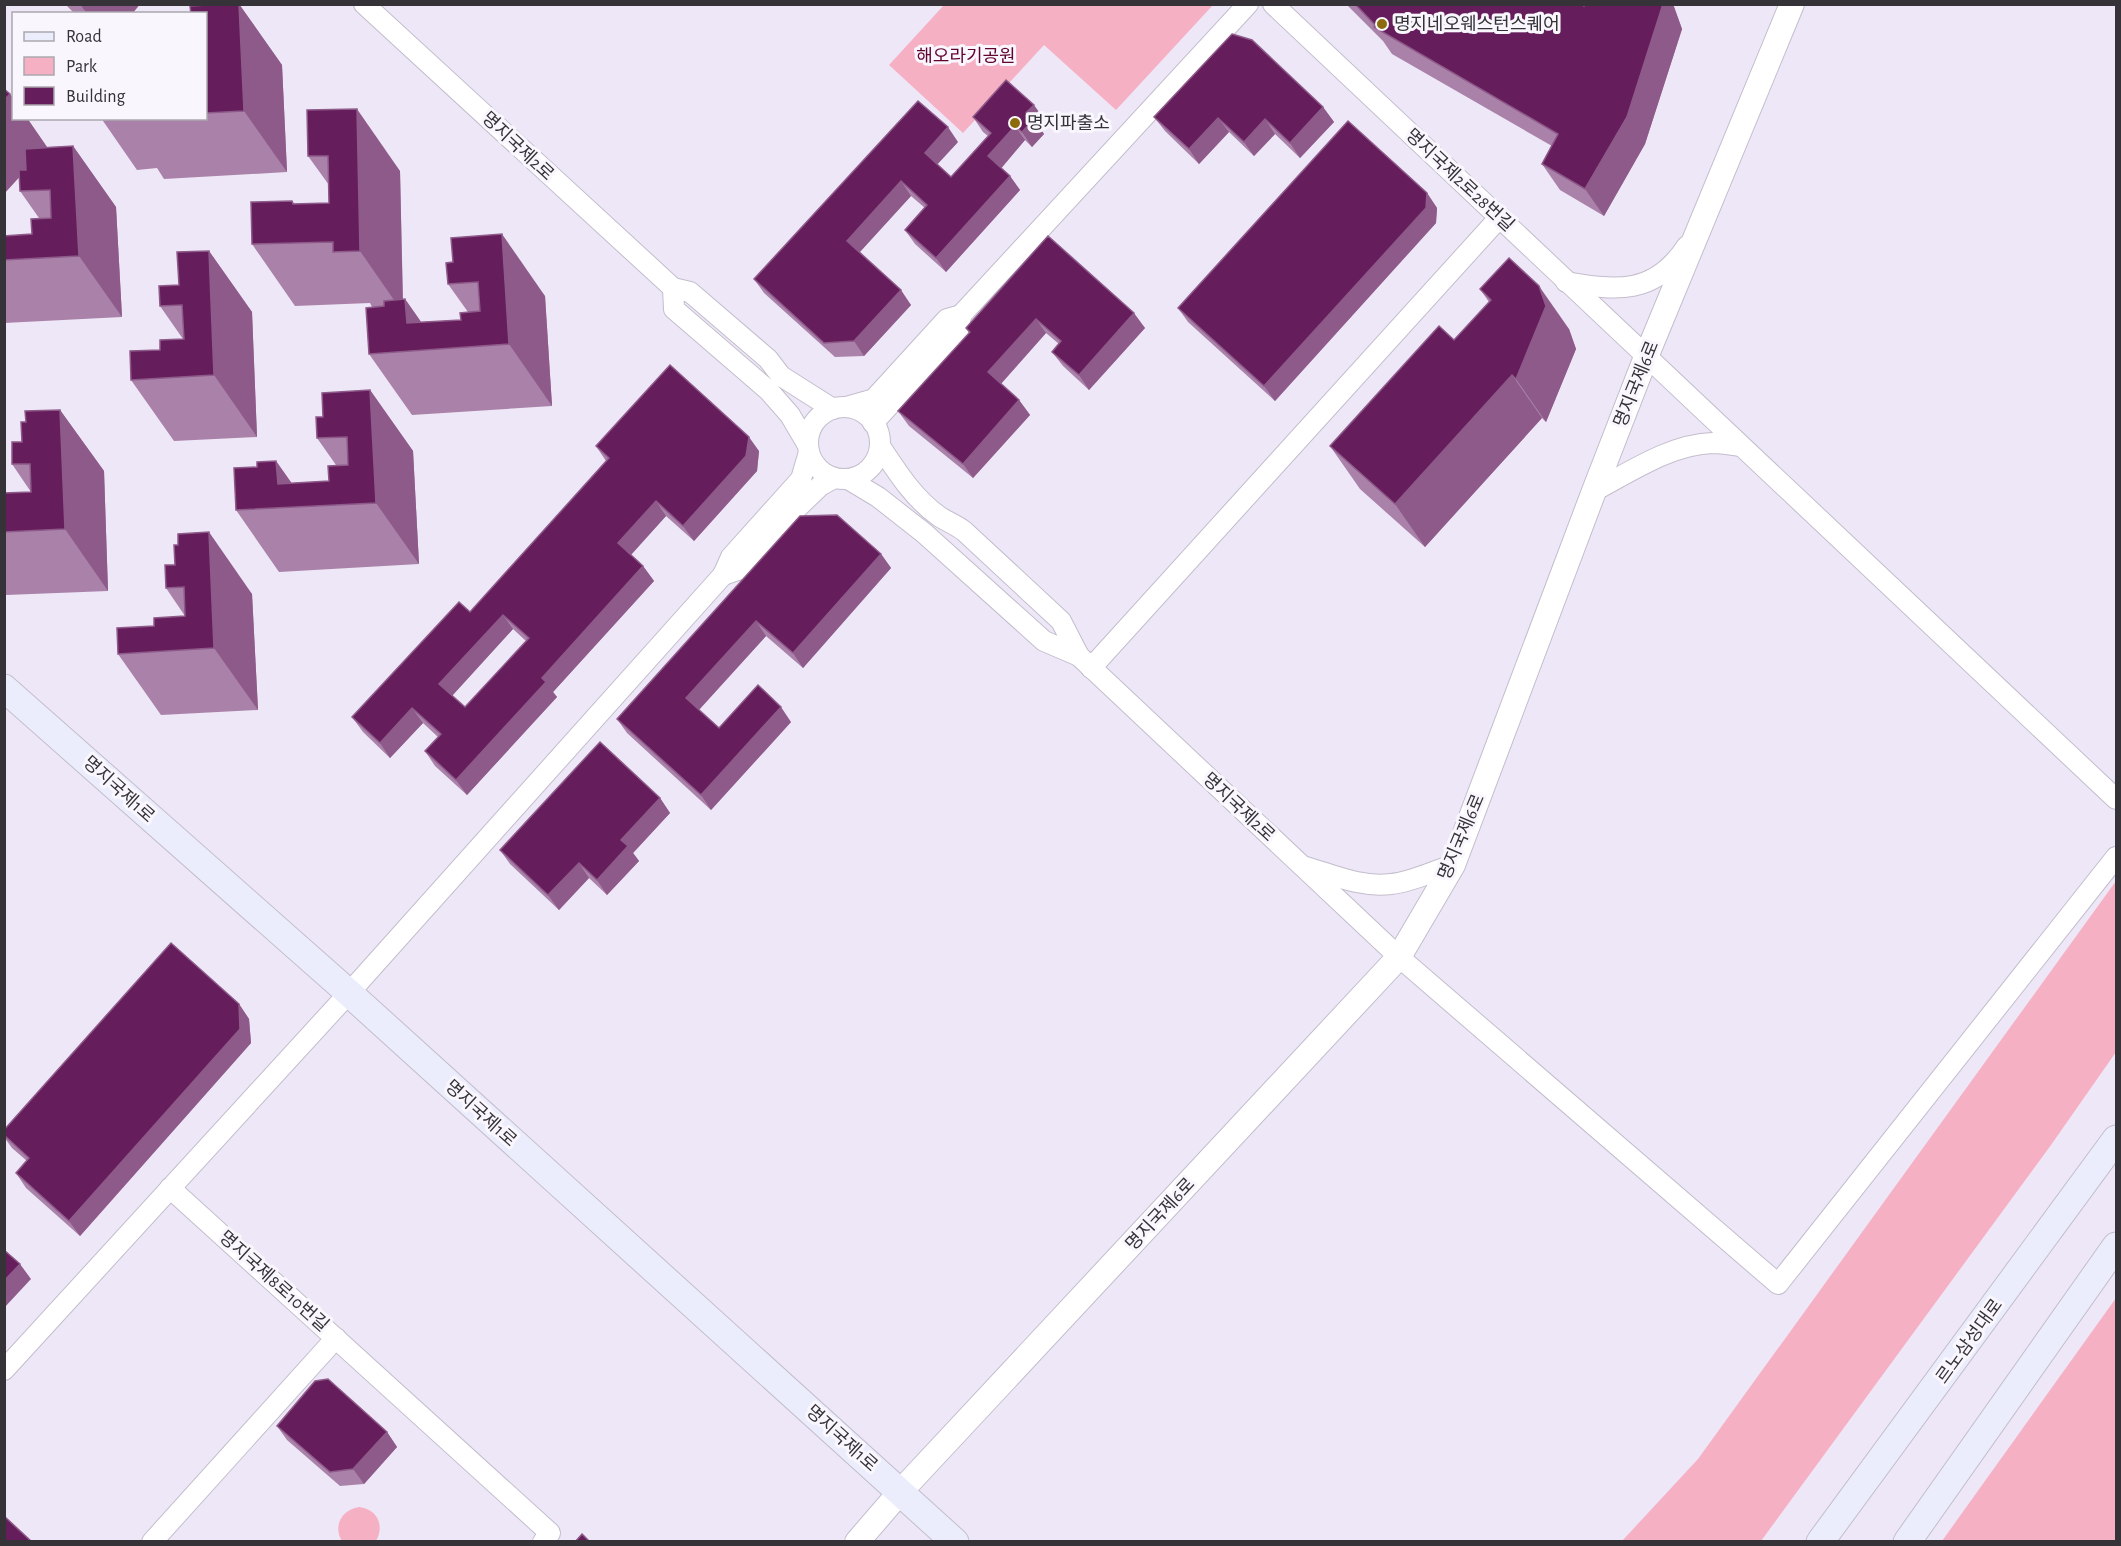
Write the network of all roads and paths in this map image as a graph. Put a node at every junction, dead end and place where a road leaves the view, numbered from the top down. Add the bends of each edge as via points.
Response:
1 (364, 4) edge
2 (1248, 4) edge
3 (1273, 4) edge
4 (1792, 4) edge
5 (1500, 217) junction
6 (1701, 224) junction
7 (1566, 282) junction
8 (673, 288) junction
9 (961, 315) junction
10 (1646, 357) junction
11 (840, 408) junction
12 (873, 423) junction
13 (880, 446) junction
14 (1741, 446) junction
15 (808, 448) junction
16 (841, 479) junction
17 (1594, 491) junction
18 (723, 575) junction
19 (1085, 662) junction
20 (4, 688) edge
21 (2116, 799) edge
22 (2116, 857) edge
23 (1453, 864) junction
24 (1301, 866) junction
25 (1399, 957) junction
26 (349, 993) junction
27 (2116, 1139) edge
28 (170, 1188) junction
29 (2116, 1246) edge
30 (336, 1338) junction
31 (4, 1370) edge
32 (1875, 1468) junction
33 (901, 1491) junction
34 (1937, 1500) junction
35 (152, 1542) edge
36 (543, 1542) edge
37 (857, 1542) edge
38 (955, 1542) edge
39 (1820, 1542) edge
40 (1835, 1542) edge
41 (1897, 1542) edge
42 (1907, 1542) edge

1 - 8 street, 명지국제2로
2 - 9 street
3 - 5 street, 명지국제2로28번길
4 - 6 street, 명지국제6로
5 - 7 street, 명지국제2로28번길
5 - 19 street
6 - 7 street via 1675,262 1646,283 1606,289
6 - 10 street, 명지국제6로
7 - 10 street, 명지국제2로28번길
8 - 11 street, 명지국제2로 via 690,292 768,358 781,376
8 - 15 street via 674,309 770,391 790,415
9 - 11 street via 947,319 874,399
9 - 12 street via 959,330
10 - 14 street, 명지국제2로28번길
10 - 17 street, 명지국제6로
11 - 12 street via 856,410
11 - 15 street via 823,414 815,422 809,432
12 - 13 street
13 - 16 street via 870,468 860,476
13 - 19 street, 명지국제2로 via 924,504 964,531 1061,621
14 - 17 street via 1713,443 1680,448
14 - 21 street, 명지국제2로28번길
15 - 16 street via 815,466 824,474
15 - 18 street via 801,479 731,557
16 - 18 street via 820,486 743,568
16 - 19 street, 명지국제2로 via 878,497 924,532 1044,641
17 - 23 street, 명지국제6로
18 - 26 street
19 - 24 street, 명지국제2로
20 - 26 main road, 명지국제1로
22 - 25 street, 명지국제2로 via 1778,1284
23 - 24 street via 1403,882 1380,885
23 - 25 street, 명지국제6로
24 - 25 street, 명지국제2로
25 - 33 street, 명지국제6로
26 - 28 street
26 - 33 main road, 명지국제1로
27 - 32 main road, 르노삼성대로
28 - 30 street, 명지국제8로10번길
28 - 31 street
29 - 34 main road
30 - 35 street
30 - 36 street, 명지국제8로10번길 via 550,1533
32 - 39 main road, 르노삼성대로
32 - 40 main road
33 - 37 street, 명지국제6로
33 - 38 main road, 명지국제1로
34 - 41 main road
34 - 42 main road

